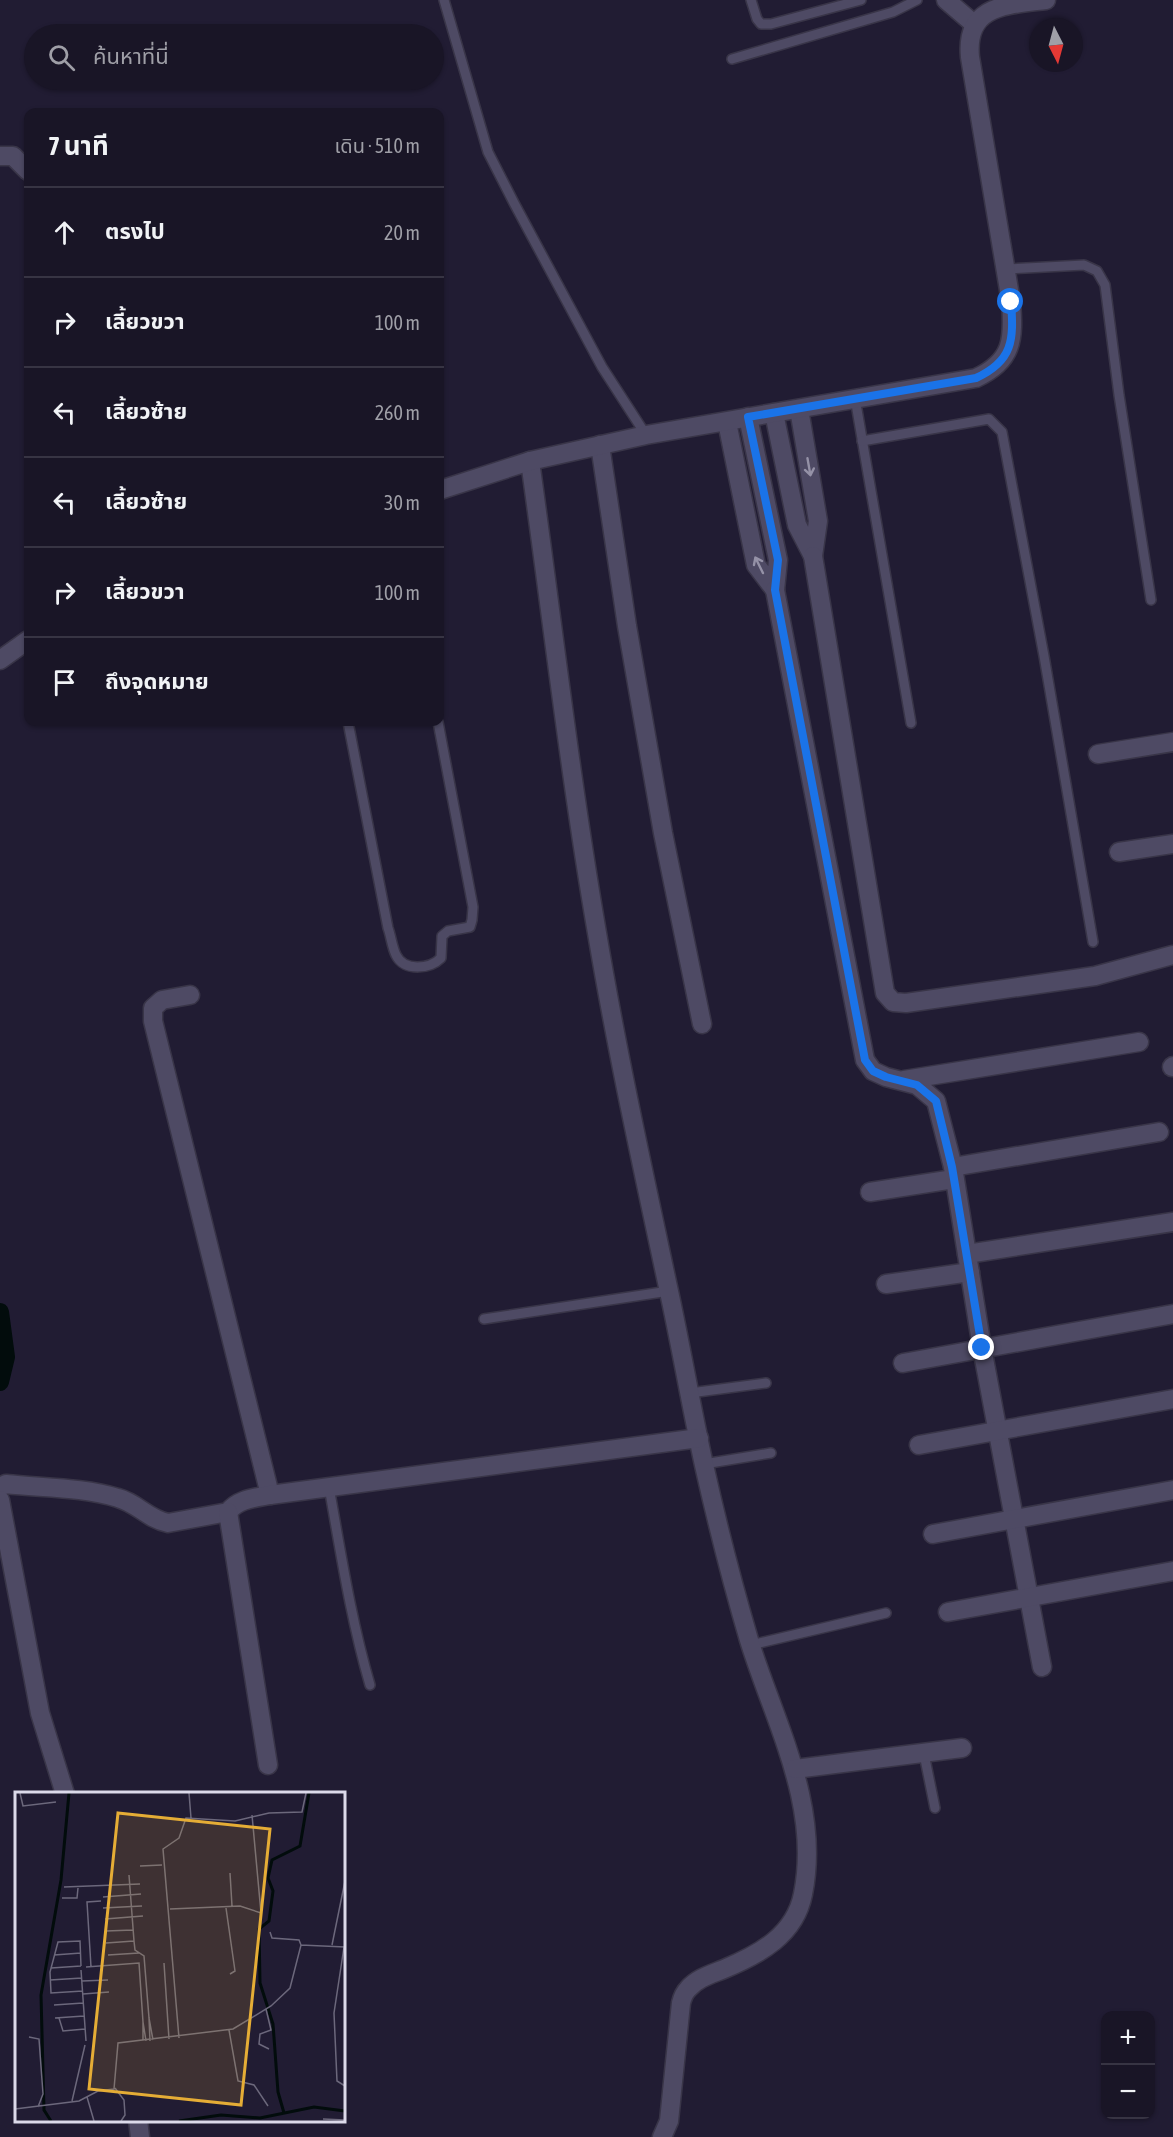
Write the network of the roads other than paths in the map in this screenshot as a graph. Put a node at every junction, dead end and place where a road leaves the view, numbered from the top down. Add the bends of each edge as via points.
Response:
1 (444, 0) edge
2 (751, 0) edge
3 (861, 0) edge
4 (917, 0) edge
5 (946, 0) edge
6 (1046, 0) edge
7 (835, 3) edge
8 (974, 24) junction
9 (732, 59) dead end
10 (0, 156) edge
11 (24, 167) edge
12 (1006, 269) junction
13 (855, 398) junction
14 (799, 409) junction
15 (774, 412) junction
16 (748, 417) junction
17 (727, 422) junction
18 (645, 435) junction
19 (862, 441) junction
20 (600, 445) junction
21 (530, 461) junction
22 (444, 489) edge
23 (813, 556) junction
24 (775, 590) junction
25 (1151, 600) dead end
26 (24, 643) edge
27 (0, 660) edge
28 (911, 723) dead end
29 (349, 726) edge
30 (439, 726) edge
31 (1173, 742) edge
32 (1098, 754) dead end
33 (1173, 844) edge
34 (1119, 852) dead end
35 (1093, 942) dead end
36 (1173, 956) edge
37 (190, 995) dead end
38 (702, 1024) dead end
39 (1139, 1042) dead end
40 (903, 1080) junction
41 (1159, 1132) dead end
42 (953, 1173) junction
43 (870, 1192) dead end
44 (1173, 1222) edge
45 (967, 1254) junction
46 (970, 1272) junction
47 (886, 1284) dead end
48 (669, 1291) junction
49 (1173, 1314) edge
50 (484, 1319) dead end
51 (982, 1348) junction
52 (903, 1363) dead end
53 (766, 1383) dead end
54 (690, 1393) junction
55 (1173, 1399) edge
56 (998, 1429) junction
57 (699, 1438) junction
58 (919, 1445) dead end
59 (771, 1454) dead end
60 (704, 1464) junction
61 (0, 1487) edge
62 (330, 1487) junction
63 (1173, 1490) edge
64 (270, 1495) junction
65 (0, 1500) edge
66 (228, 1512) junction
67 (1014, 1519) junction
68 (933, 1534) dead end
69 (1173, 1571) edge
70 (1028, 1597) junction
71 (948, 1612) dead end
72 (886, 1613) dead end
73 (751, 1645) junction
74 (1042, 1667) dead end
75 (370, 1685) dead end
76 (962, 1748) dead end
77 (924, 1754) junction
78 (268, 1765) dead end
79 (795, 1769) junction
80 (64, 1792) edge
81 (935, 1808) dead end
82 (138, 2122) edge
83 (140, 2137) edge
84 (662, 2137) edge

1 - 18 lane via 488,152 603,367
2 - 7 lane via 761,24
3 - 7 lane
4 - 9 lane via 893,12
5 - 8 street
6 - 8 street via 1008,5
8 - 12 street via 970,57
10 - 11 street via 13,156
12 - 13 street via 1013,326 1004,358 992,370 976,378
12 - 25 lane via 1084,265 1097,271 1105,285
13 - 14 street
13 - 19 lane
14 - 15 street
14 -> 23 street via 818,521
15 - 16 street
15 - 23 street via 797,525
16 - 17 street
16 - 24 street via 778,560
17 - 18 street
24 -> 17 street via 756,565
18 - 20 street
19 - 28 lane
19 - 35 lane via 989,419 1002,432
20 - 21 street
20 - 38 street via 663,832
21 - 22 street
21 - 48 street via 597,931
23 - 36 street via 885,993 893,1002 1095,976
24 - 40 street via 865,1060 873,1071
26 - 27 street
29 - 30 lane via 388,927 397,957 418,968 435,964 441,958 442,936 470,927 472,920 473,907
31 - 32 street
33 - 34 street
37 - 64 street via 162,1000 153,1008 153,1021
39 - 40 street
40 - 42 street via 917,1085 936,1101
41 - 42 street
42 - 43 street
42 - 45 street
44 - 45 street
45 - 46 street
46 - 47 street
46 - 51 street
48 - 50 lane
48 - 54 street
49 - 51 street
51 - 52 street
51 - 56 street
53 - 54 lane
54 - 57 street
55 - 56 street
56 - 58 street
56 - 67 street
57 - 60 street
57 - 62 street
59 - 60 lane
60 - 73 street
61 - 66 street via 119,1498 168,1523
62 - 64 street
62 - 75 lane via 358,1645
63 - 67 street
64 - 66 street via 241,1502
65 - 80 street via 40,1713
66 - 78 street
67 - 68 street
67 - 70 street
69 - 70 street
70 - 71 street
70 - 74 street
72 - 73 lane
73 - 79 street
76 - 77 street
77 - 79 street
77 - 81 lane
79 - 84 street via 807,1864 803,1897 793,1922 782,1936 746,1960 699,1980 687,1990 681,2003 669,2121
82 - 83 street

